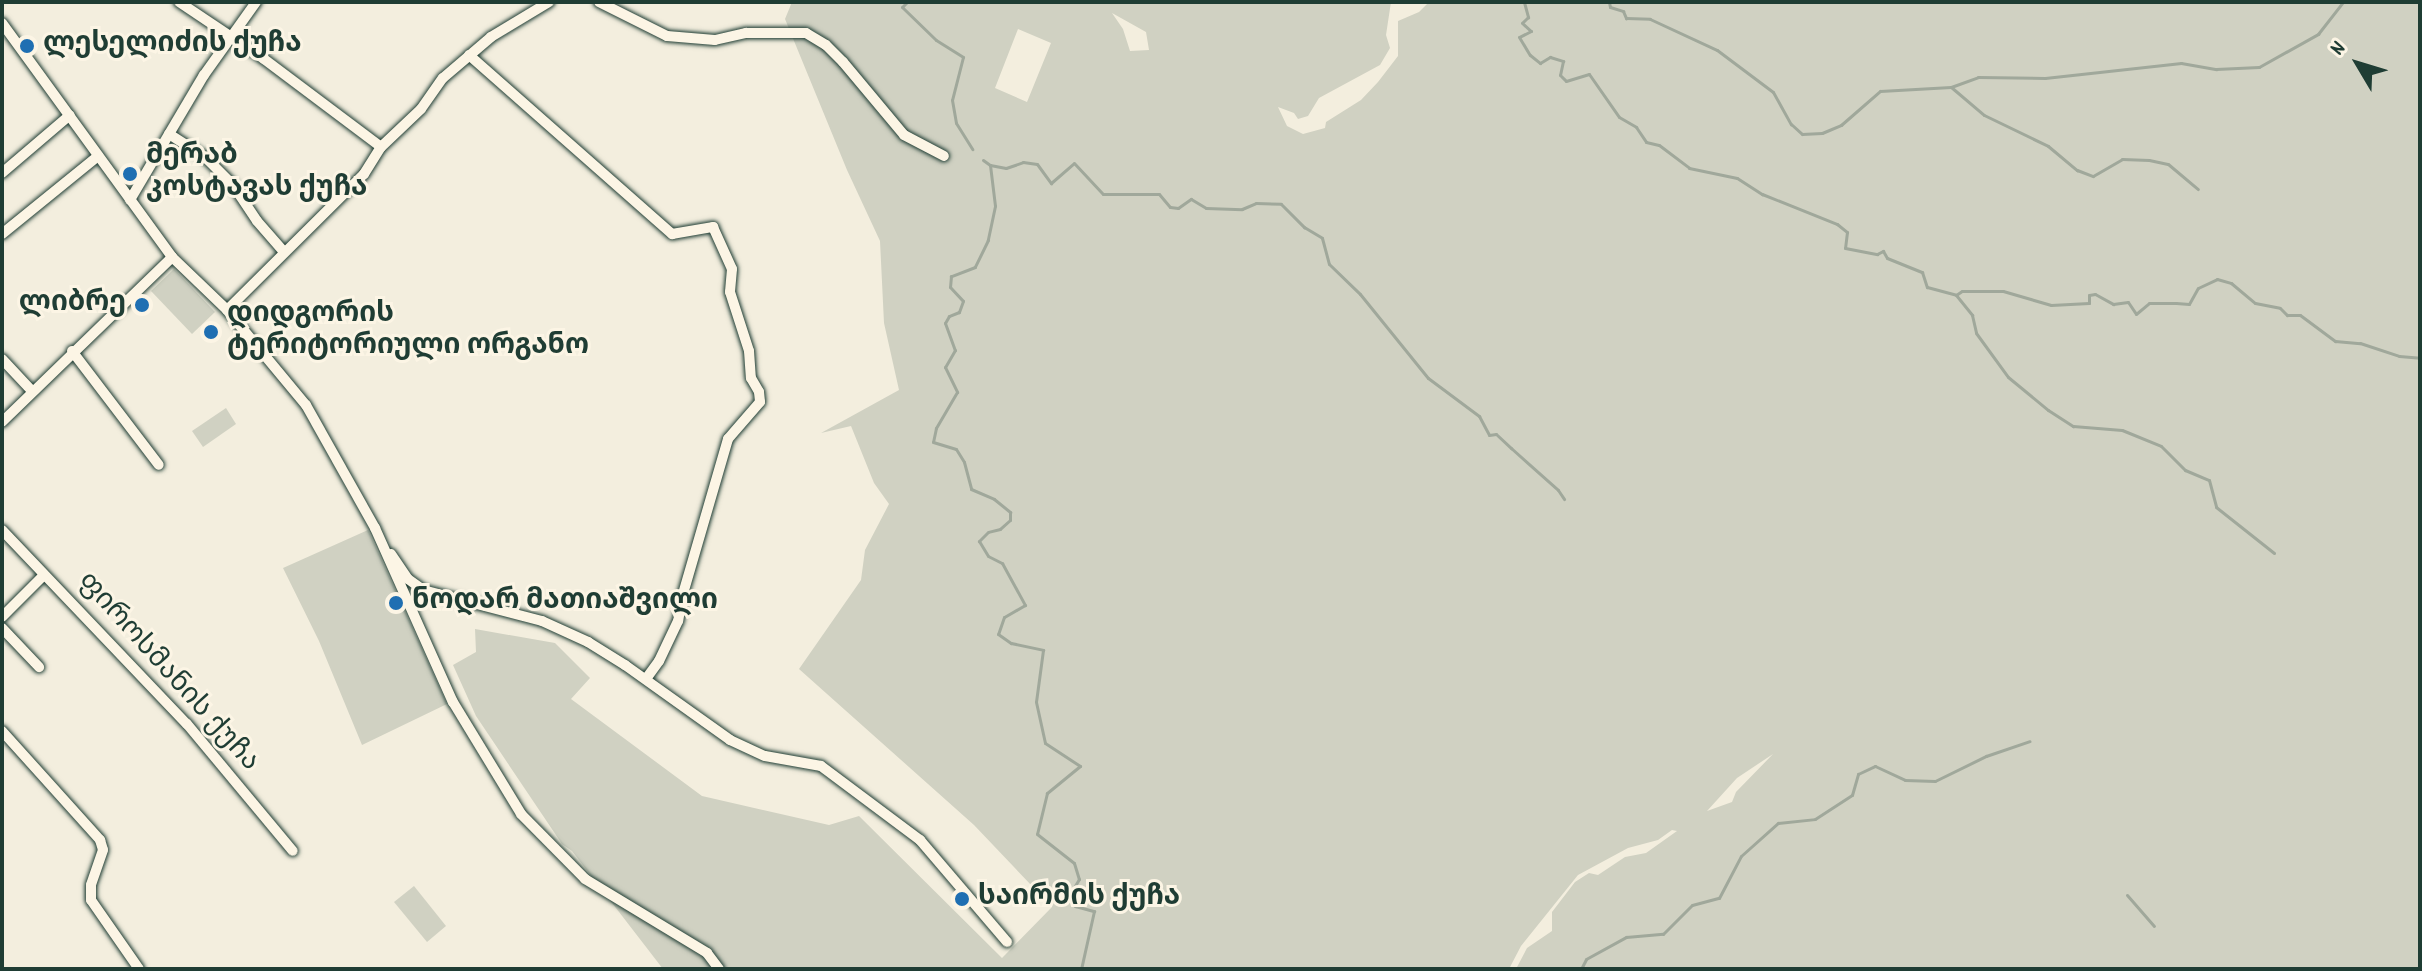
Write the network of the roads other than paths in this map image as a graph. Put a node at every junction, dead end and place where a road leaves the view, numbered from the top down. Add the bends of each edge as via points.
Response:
1 (179, 2) edge
2 (256, 2) edge
3 (549, 2) edge
4 (599, 2) edge
5 (2, 23) edge
6 (11, 34) junction
7 (232, 38) junction
8 (2, 44) edge
9 (469, 55) junction
10 (70, 115) junction
11 (169, 134) junction
12 (381, 147) junction
13 (98, 156) junction
14 (944, 156) dead end
15 (2, 173) edge
16 (130, 200) junction
17 (2, 234) edge
18 (284, 252) junction
19 (172, 257) junction
20 (227, 310) junction
21 (72, 351) junction
22 (2, 359) edge
23 (32, 391) junction
24 (2, 422) edge
25 (159, 465) dead end
26 (375, 528) junction
27 (2, 530) edge
28 (44, 575) junction
29 (2, 617) edge
30 (2, 628) edge
31 (39, 667) dead end
32 (646, 679) junction
33 (2, 731) edge
34 (293, 851) dead end
35 (1007, 942) dead end
36 (139, 969) edge
37 (719, 969) edge

1 - 7 street
2 - 7 street
3 - 9 street
4 - 14 street via 667,36 715,40 746,33 806,33 843,62 904,135
5 - 6 street
6 - 8 street
6 - 10 street
7 - 11 street
7 - 12 street
9 - 12 street
9 - 32 street via 672,234 713,227 732,269 730,292 760,402 728,439 678,621
10 - 13 street
10 - 15 street
11 - 16 street
11 - 18 street via 205,157 233,185
12 - 18 street via 364,174
13 - 16 street
13 - 17 street
16 - 19 street
18 - 20 street
19 - 20 street
19 - 21 street
20 - 26 street via 306,405
21 - 23 street
21 - 25 street
22 - 23 street
23 - 24 street
26 - 32 street via 416,586 542,621 588,642
26 - 37 street via 453,702 521,814 585,879 707,953
27 - 28 street, ფიროსმანის ქუჩა
28 - 29 street
28 - 34 street, ფიროსმანის ქუჩა via 187,724
30 - 31 street
32 - 35 street via 730,740 765,756 821,766 844,781 920,840
33 - 36 street via 100,840 103,850 91,900

